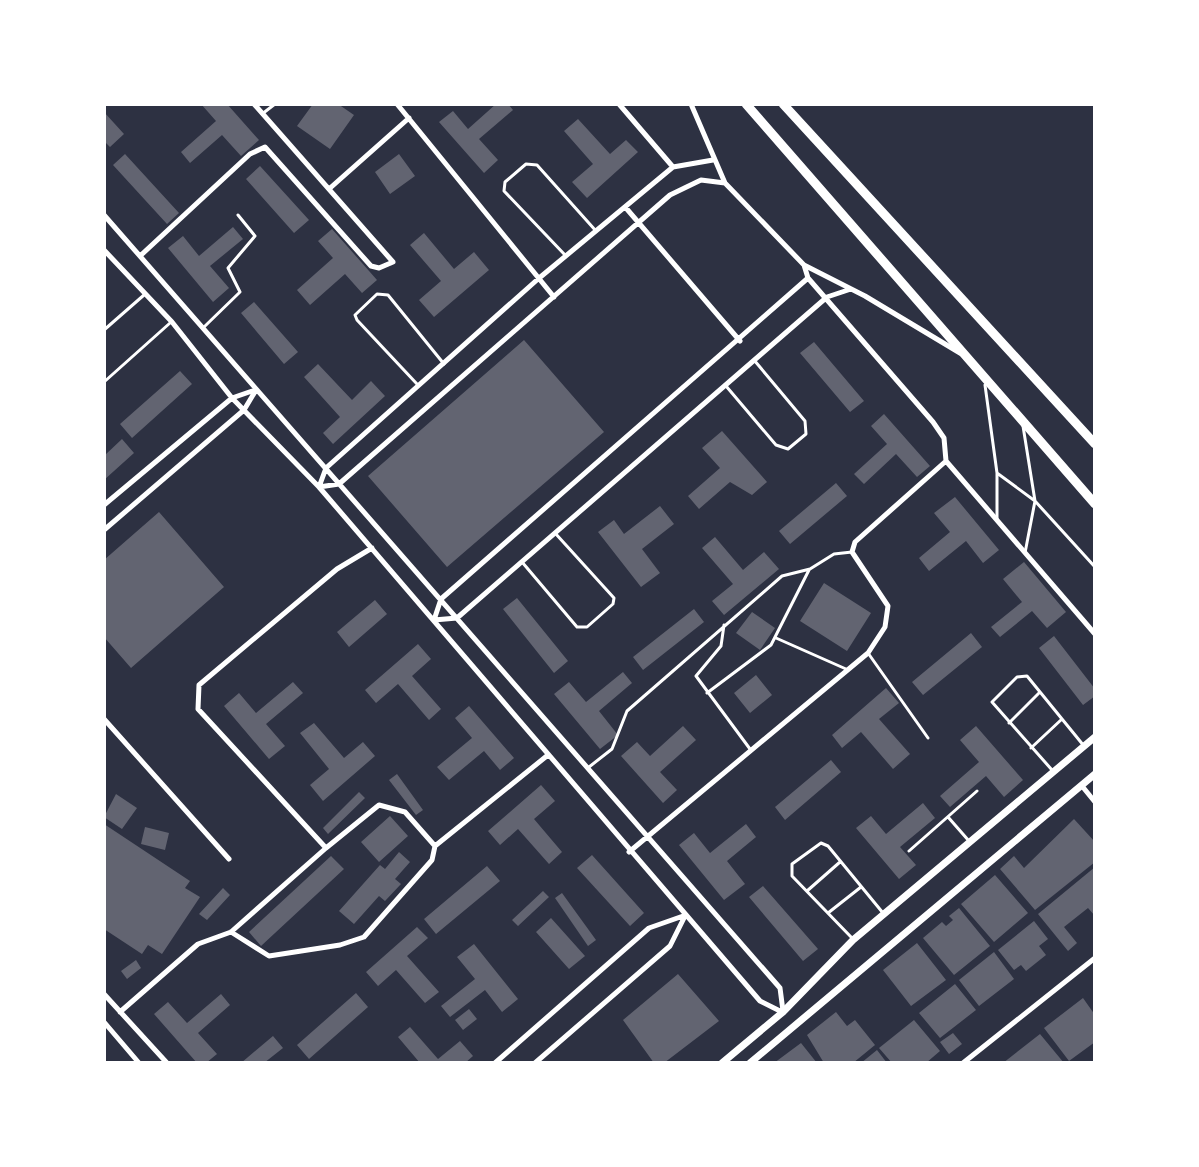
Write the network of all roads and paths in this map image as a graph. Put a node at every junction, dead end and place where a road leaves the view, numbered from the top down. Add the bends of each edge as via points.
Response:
1 (254, 104) edge
2 (275, 104) edge
3 (397, 104) edge
4 (619, 104) edge
5 (691, 104) edge
6 (746, 104) edge
7 (783, 104) edge
8 (262, 114) junction
9 (409, 118) junction
10 (713, 160) junction
11 (673, 167) junction
12 (725, 183) junction
13 (329, 189) junction
14 (626, 208) junction
15 (104, 215) edge
16 (238, 215) dead end
17 (639, 223) junction
18 (596, 231) junction
19 (104, 250) edge
20 (140, 256) junction
21 (566, 256) junction
22 (804, 265) junction
23 (808, 278) junction
24 (538, 279) junction
25 (851, 289) junction
26 (144, 295) junction
27 (554, 297) junction
28 (827, 297) junction
29 (172, 322) junction
30 (204, 327) junction
31 (104, 330) edge
32 (740, 341) junction
33 (967, 357) junction
34 (754, 360) junction
35 (444, 364) junction
36 (984, 377) junction
37 (104, 382) edge
38 (419, 386) junction
39 (726, 386) junction
40 (256, 390) junction
41 (232, 398) junction
42 (244, 410) junction
43 (1022, 421) junction
44 (1095, 444) edge
45 (946, 461) junction
46 (326, 468) junction
47 (997, 473) junction
48 (339, 484) junction
49 (319, 487) junction
50 (1035, 501) junction
51 (1095, 504) edge
52 (104, 505) edge
53 (997, 520) junction
54 (104, 530) edge
55 (555, 533) junction
56 (372, 548) junction
57 (852, 552) junction
58 (1025, 553) junction
59 (522, 562) junction
60 (1095, 567) edge
61 (810, 569) junction
62 (441, 599) junction
63 (457, 618) junction
64 (434, 620) junction
65 (724, 625) junction
66 (1095, 634) edge
67 (776, 638) junction
68 (868, 653) junction
69 (849, 671) junction
70 (1040, 692) junction
71 (707, 693) junction
72 (104, 719) edge
73 (1062, 719) junction
74 (1009, 723) junction
75 (1095, 737) edge
76 (928, 738) dead end
77 (1084, 746) junction
78 (1031, 748) junction
79 (753, 752) junction
80 (548, 755) junction
81 (589, 767) junction
82 (1054, 772) junction
83 (1095, 774) edge
84 (1081, 785) junction
85 (977, 791) dead end
86 (1095, 802) edge
87 (948, 817) junction
88 (648, 837) junction
89 (972, 844) junction
90 (435, 846) junction
91 (326, 848) junction
92 (909, 851) dead end
93 (629, 852) junction
94 (229, 859) dead end
95 (841, 862) junction
96 (861, 887) junction
97 (807, 891) junction
98 (828, 913) junction
99 (686, 915) junction
100 (885, 916) junction
101 (231, 932) junction
102 (853, 940) junction
103 (1095, 958) edge
104 (104, 994) edge
105 (120, 1012) junction
106 (783, 1012) junction
107 (104, 1022) edge
108 (139, 1063) edge
109 (167, 1063) edge
110 (495, 1063) edge
111 (535, 1063) edge
112 (722, 1063) edge
113 (750, 1063) edge
114 (963, 1063) edge

1 - 8 street
2 - 8 lane
3 - 9 street
4 - 11 street
5 - 10 street
6 - 33 highway
7 - 44 highway
8 - 13 street
9 - 13 street
9 - 24 street
10 - 11 street
10 - 12 street
11 - 14 street
12 - 17 street via 701,180 688,185
12 - 22 street
13 - 20 street via 393,262 371,266 265,147 250,154
14 - 17 street
14 - 18 street
15 - 20 street
16 - 30 lane via 255,236 228,268 240,292
17 - 27 street
17 - 32 street
18 - 21 street
18 - 21 lane via 537,165 526,164 505,182 504,191
19 - 26 street
20 - 30 street
21 - 24 street
22 - 23 street
22 - 25 street
23 - 28 street
23 - 32 street
24 - 27 street
24 - 35 street
25 - 28 street
25 - 33 street
26 - 29 street
26 - 31 lane
27 - 48 street
28 - 34 street
28 - 45 street via 933,422 944,438
29 - 37 lane
29 - 41 street
30 - 40 street
32 - 62 street
33 - 36 highway
34 - 39 street
34 - 39 lane via 805,421 806,434 788,449 776,445
35 - 38 street
35 - 38 lane via 388,295 377,294 359,309 357,320
36 - 43 highway
36 - 47 lane
38 - 46 street
39 - 55 street
40 - 41 street
40 - 42 street
40 - 46 street
41 - 42 street
41 - 52 street
42 - 49 street
42 - 54 street
43 - 50 lane
43 - 51 highway
45 - 53 street
45 - 57 street via 855,542
46 - 48 street
46 - 49 street
47 - 50 lane
47 - 53 lane
48 - 49 street
48 - 62 street
49 - 56 street
50 - 58 lane
50 - 60 lane
53 - 58 street
55 - 59 street
55 - 59 lane via 614,598 587,627 577,627
56 - 64 street
56 - 91 street via 337,569 199,685 198,709
57 - 61 lane via 827,557
57 - 68 street via 888,606 885,627
58 - 66 street
59 - 63 street
61 - 65 lane via 782,576
61 - 67 lane
62 - 63 street
62 - 64 street
63 - 64 street
63 - 81 street
64 - 80 street
65 - 71 lane via 721,646 696,676
65 - 81 lane via 627,711 612,749
67 - 69 lane
67 - 71 lane
68 - 69 street
68 - 76 lane
69 - 79 street
70 - 73 lane
70 - 74 lane
70 - 74 lane via 1023,675 995,696 995,708
71 - 79 lane
72 - 94 street
73 - 77 lane
73 - 78 lane
74 - 78 lane
75 - 77 main road
77 - 82 main road
78 - 82 lane
79 - 88 street
80 - 90 street
80 - 93 street
81 - 88 street
82 - 89 main road
83 - 84 main road
84 - 86 street
84 - 113 main road
85 - 87 lane
87 - 89 lane
87 - 92 lane
88 - 93 street
88 - 106 street via 780,988
89 - 100 main road
90 - 91 street via 405,812 379,805
90 - 101 street via 432,860 364,937 269,956
91 - 101 street
93 - 99 street
95 - 96 lane
95 - 97 lane
95 - 97 lane via 821,843 792,864 792,876
96 - 98 lane
96 - 100 lane
97 - 98 lane
98 - 102 lane
99 - 106 street via 760,1001
99 - 110 street via 649,928
99 - 111 street via 670,946
100 - 102 main road
101 - 105 street via 198,944
102 - 106 main road
103 - 114 street
104 - 105 street
105 - 109 street
106 - 112 main road
107 - 108 street

